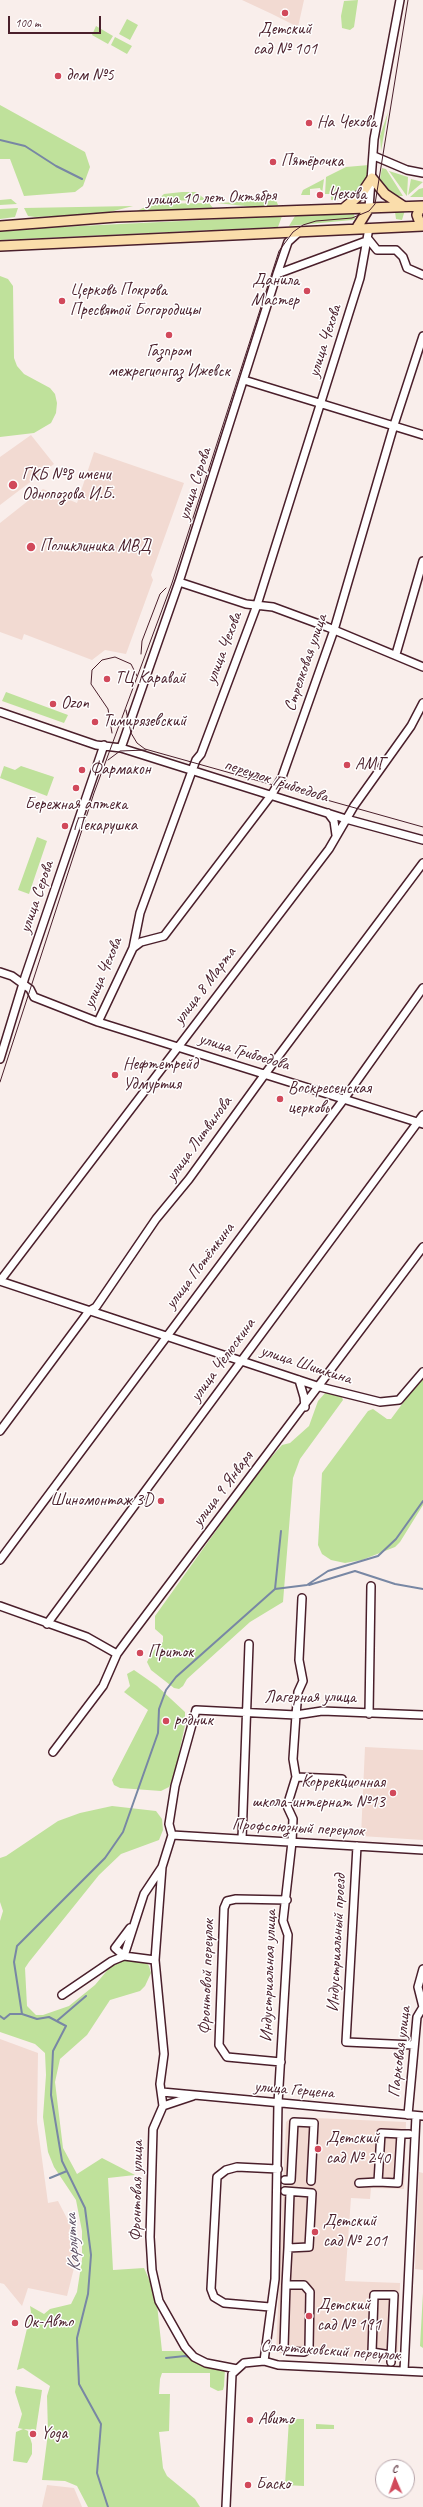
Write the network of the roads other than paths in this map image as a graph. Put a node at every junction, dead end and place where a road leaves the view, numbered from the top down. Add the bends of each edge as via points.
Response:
1 (400, 0) edge
2 (374, 156) junction
3 (423, 173) edge
4 (372, 178) junction
5 (403, 206) junction
6 (423, 207) edge
7 (369, 208) junction
8 (342, 209) junction
9 (0, 226) edge
10 (422, 226) edge
11 (369, 228) junction
12 (356, 229) junction
13 (299, 232) junction
14 (369, 240) junction
15 (0, 246) edge
16 (277, 274) junction
17 (423, 275) edge
18 (423, 336) edge
19 (244, 380) junction
20 (320, 404) junction
21 (394, 425) junction
22 (423, 435) edge
23 (423, 561) edge
24 (178, 582) junction
25 (257, 604) junction
26 (334, 630) junction
27 (396, 654) junction
28 (423, 667) edge
29 (423, 703) edge
30 (0, 712) edge
31 (104, 745) junction
32 (121, 748) junction
33 (192, 770) junction
34 (272, 794) junction
35 (327, 812) junction
36 (346, 819) junction
37 (361, 823) junction
38 (340, 828) junction
39 (336, 835) junction
40 (423, 840) edge
41 (423, 863) edge
42 (133, 948) junction
43 (0, 972) edge
44 (23, 985) junction
45 (423, 988) edge
46 (98, 1022) junction
47 (178, 1047) junction
48 (0, 1059) edge
49 (265, 1074) junction
50 (344, 1099) junction
51 (423, 1114) edge
52 (420, 1123) edge
53 (423, 1247) edge
54 (0, 1281) edge
55 (89, 1311) junction
56 (166, 1336) junction
57 (242, 1360) junction
58 (423, 1372) edge
59 (299, 1380) junction
60 (320, 1387) junction
61 (305, 1407) junction
62 (0, 1431) edge
63 (0, 1560) edge
64 (371, 1586) dead end
65 (302, 1598) dead end
66 (0, 1606) edge
67 (47, 1624) junction
68 (249, 1644) dead end
69 (117, 1654) junction
70 (245, 1713) junction
71 (369, 1714) junction
72 (423, 1715) edge
73 (296, 1716) junction
74 (53, 1752) dead end
75 (296, 1777) junction
76 (342, 1779) dead end
77 (172, 1835) junction
78 (242, 1839) junction
79 (292, 1842) junction
80 (357, 1846) junction
81 (423, 1850) edge
82 (162, 1867) junction
83 (287, 1900) junction
84 (124, 1956) junction
85 (155, 1960) junction
86 (423, 1969) edge
87 (62, 1994) dead end
88 (414, 2045) junction
89 (281, 2062) junction
90 (162, 2092) junction
91 (195, 2096) junction
92 (278, 2103) junction
93 (163, 2106) junction
94 (408, 2115) junction
95 (420, 2116) edge
96 (401, 2134) junction
97 (409, 2134) dead end
98 (278, 2169) junction
99 (285, 2180) dead end
100 (311, 2181) dead end
101 (378, 2182) junction
102 (359, 2183) dead end
103 (288, 2248) junction
104 (286, 2285) junction
105 (270, 2307) junction
106 (391, 2359) joint
107 (264, 2361) junction
108 (237, 2369) junction
109 (404, 2371) junction
110 (423, 2372) edge
111 (226, 2507) edge

1 - 2 street via 374,139
2 - 3 street via 407,170
2 - 4 street
4 - 5 main road via 385,194
4 - 7 street
4 - 8 main road via 362,193
5 - 6 main road, улица 10 лет Октября
5 - 7 main road, улица 10 лет Октября
6 - 10 main road via 417,215
7 - 8 main road, улица 10 лет Октября
7 - 12 main road
8 - 9 main road, улица 10 лет Октября via 116,217
10 - 11 main road
11 - 12 main road
11 - 14 street, улица Чехова
12 - 13 main road
13 - 15 main road
13 - 16 street, улица Серова via 288,242
14 - 16 street
14 - 17 street via 378,250 396,250 408,268
14 - 20 street, улица Чехова via 360,278
16 - 19 street, улица Серова
18 - 21 street, Стрелковая улица
19 - 20 street
19 - 24 street, улица Серова
20 - 21 street
20 - 25 street, улица Чехова
21 - 22 street
21 - 26 street, Стрелковая улица
23 - 27 street
24 - 25 street via 246,604
24 - 32 street, улица Серова
25 - 26 street via 273,607
25 - 33 street, улица Чехова via 201,754
26 - 27 street
26 - 34 street, Стрелковая улица via 282,777
27 - 28 street
29 - 36 street, улица 8 Марта
30 - 31 street, переулок Грибоедова via 96,745
31 - 32 street, переулок Грибоедова
31 - 44 street, улица Серова
32 - 33 street, переулок Грибоедова
33 - 34 street, переулок Грибоедова
33 - 42 street, улица Чехова via 140,913
34 - 35 street, переулок Грибоедова
34 - 42 street, Стрелковая улица via 164,936 141,942
35 - 36 street, переулок Грибоедова
35 - 39 street via 334,822
36 - 37 street, переулок Грибоедова
36 - 38 street, улица 8 Марта
37 - 38 street
37 - 40 street, переулок Грибоедова
38 - 39 street, улица 8 Марта
39 - 47 street, улица 8 Марта via 329,849
41 - 49 street, улица Литвинова
42 - 46 street, улица Чехова
43 - 44 street via 12,976
44 - 46 street, улица Грибоедова via 30,989 34,997
44 - 48 street, улица Серова
45 - 50 street, улица Потёмкина
46 - 47 street, улица Грибоедова
47 - 49 street, улица Грибоедова
47 - 54 street, улица 8 Марта
49 - 50 street, улица Грибоедова
49 - 55 street, улица Литвинова via 156,1220 96,1307
50 - 52 street, улица Грибоедова
50 - 56 street, улица Потёмкина
51 - 52 street, улица Челюскина
52 - 57 street, улица Челюскина
53 - 60 street, улица 9 Января
54 - 55 street, улица Шишкина
55 - 56 street, улица Шишкина
55 - 62 street, улица Литвинова
56 - 57 street, улица Шишкина
56 - 63 street, улица Потёмкина
57 - 59 street, улица Шишкина
57 - 67 street, улица Челюскина
58 - 60 street, улица Шишкина via 399,1400 380,1402
59 - 60 street, улица Шишкина
59 - 61 street
60 - 61 street, улица 9 Января
61 - 69 street, улица 9 Января
64 - 71 street
65 - 73 street, Индустриальная улица via 299,1660 303,1681 298,1692
66 - 67 street
67 - 69 street via 87,1636
68 - 70 street
69 - 74 street, улица 9 Января via 112,1671 103,1686
70 - 73 street, Лагерная улица
70 - 77 street, Лагерная улица via 196,1710 175,1786 169,1824
70 - 78 street
71 - 72 street, Лагерная улица
71 - 73 street, Лагерная улица via 322,1711
73 - 75 street, Индустриальная улица via 293,1759
75 - 76 street
75 - 79 street, Индустриальная улица via 287,1806 292,1819
77 - 78 street, Профсоюзный переулок
77 - 82 street, Фронтовая улица
78 - 79 street, Профсоюзный переулок
79 - 80 street, Профсоюзный переулок
79 - 83 street, Индустриальная улица
80 - 81 street, Профсоюзный переулок
80 - 88 street, Индустриальный проезд via 346,2042
82 - 84 street via 144,1894
82 - 85 street, Фронтовая улица
83 - 89 street, Индустриальная улица via 283,1921 288,1935
83 - 89 street, Фронтовой переулок via 236,1899 227,1901 224,1908 219,2045 227,2057
84 - 85 street
84 - 87 street via 112,1961
85 - 90 street, Фронтовая улица via 164,2036 160,2084
86 - 88 street, Парковая улица via 418,1987 423,2007 416,2017
88 - 94 street, Парковая улица
89 - 92 street, Индустриальная улица
90 - 91 street, улица Герцена
90 - 93 street, Фронтовая улица
91 - 92 street, улица Герцена
91 - 93 street
92 - 94 street, улица Герцена
92 - 98 street, Индустриальная улица
93 - 108 street, Фронтовая улица via 153,2128 150,2237 152,2270 159,2300 185,2347 194,2357 218,2367
94 - 95 street, улица Герцена
95 - 109 street, Парковая улица via 408,2271
96 - 97 street
96 - 101 street via 381,2133
96 - 101 street via 398,2183
98 - 105 street, Индустриальная улица via 275,2279
98 - 105 street via 237,2167 226,2170 217,2177 211,2289 214,2297 224,2303
99 - 100 street via 291,2180 294,2122 315,2119
101 - 102 street
103 - 103 street via 306,2248 310,2245 312,2193 287,2191
103 - 104 street
104 - 104 street via 284,2347 287,2351 304,2352 309,2348 310,2292 304,2285
105 - 107 street, Индустриальная улица
106 - 106 street via 394,2295 374,2295 372,2352
107 - 108 street, Спартаковский переулок via 244,2363
107 - 109 street, Спартаковский переулок via 278,2365
108 - 111 street via 232,2374
109 - 110 street, Спартаковский переулок

